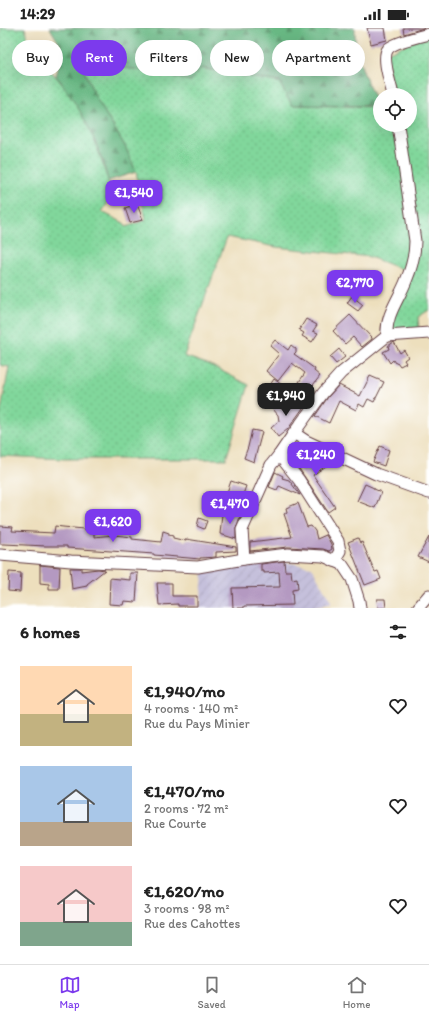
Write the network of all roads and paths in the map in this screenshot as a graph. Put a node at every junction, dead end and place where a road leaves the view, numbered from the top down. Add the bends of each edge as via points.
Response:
1 (429, 34) edge
2 (391, 88) edge
3 (399, 132) edge
4 (429, 333) edge
5 (387, 336) junction
6 (294, 433) junction
7 (279, 455) junction
8 (429, 493) edge
9 (0, 555) edge
10 (244, 559) junction
11 (334, 561) junction
12 (429, 595) edge
13 (360, 608) edge
14 (418, 608) edge

1 - 2 street via 388,48 385,61
3 - 5 street via 415,255 406,282 390,315
4 - 5 street
5 - 6 street via 341,373
6 - 7 street
6 - 8 street via 376,474
7 - 10 street via 271,465 242,530
7 - 11 street via 338,541 340,552
9 - 10 street via 198,567
10 - 11 street via 288,554 323,556
11 - 13 street via 342,564 352,579
12 - 14 street

